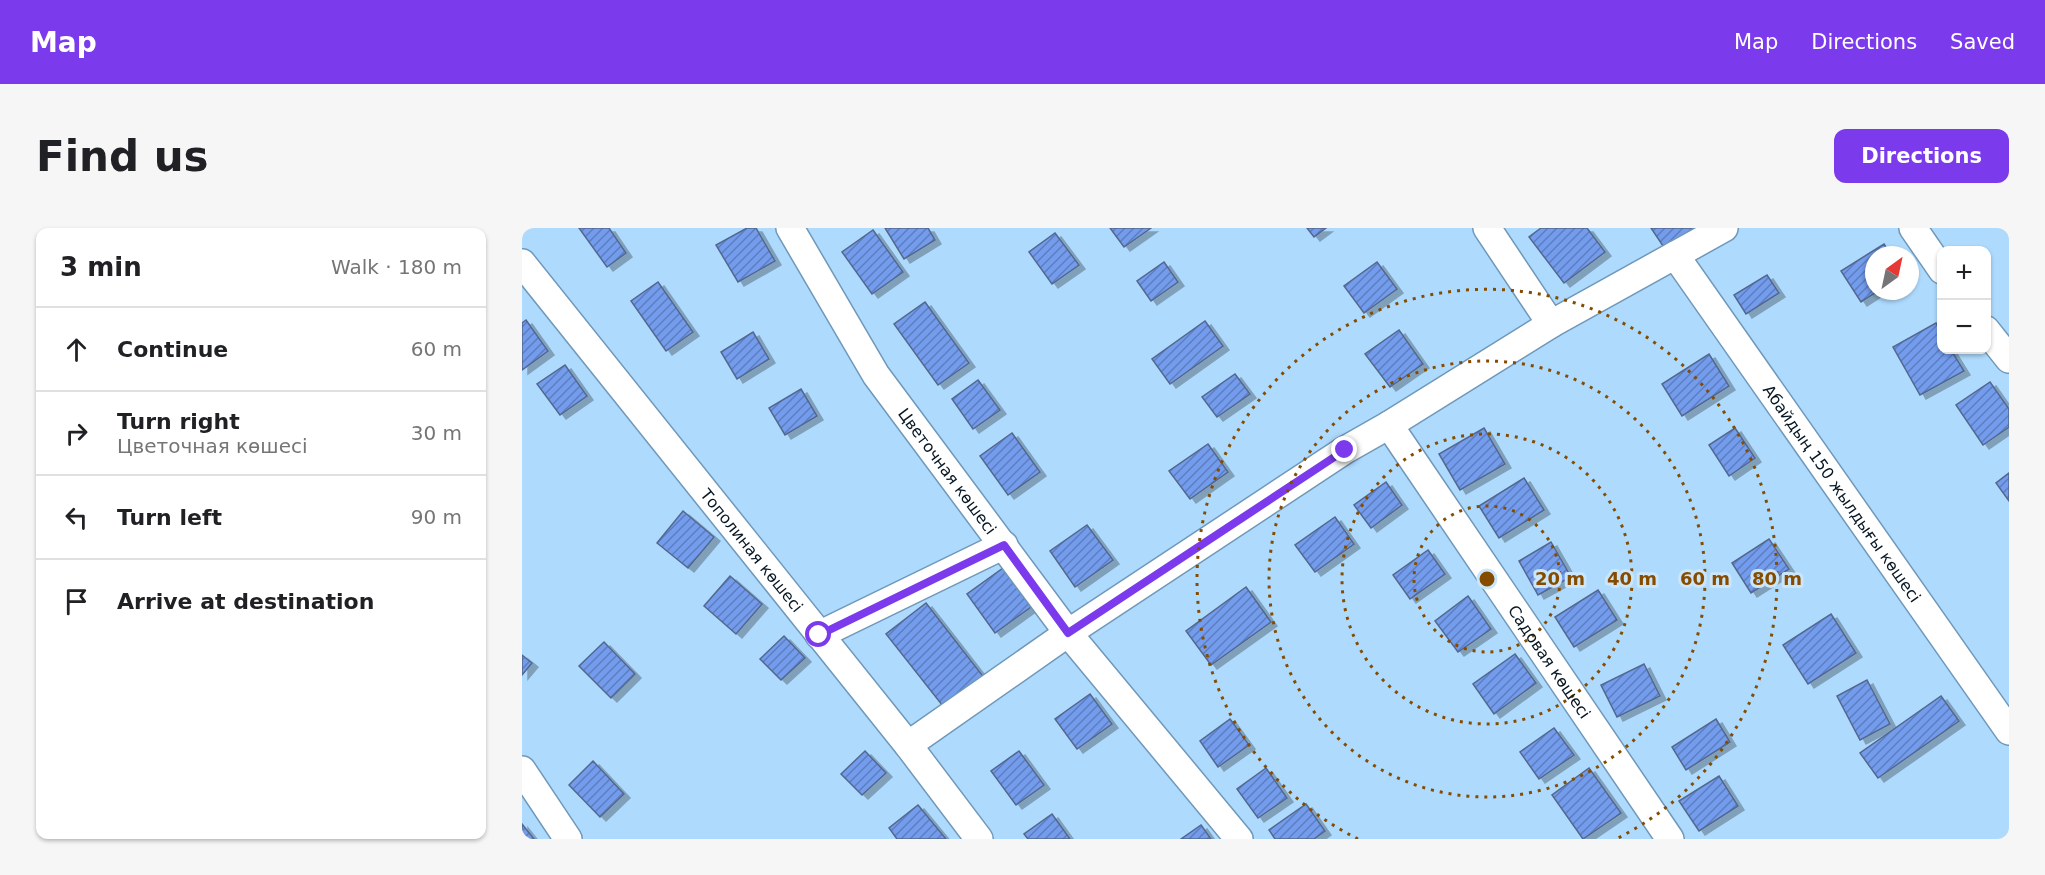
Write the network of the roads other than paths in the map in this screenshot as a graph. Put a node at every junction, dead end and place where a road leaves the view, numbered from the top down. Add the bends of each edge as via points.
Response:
1 (790, 228) edge
2 (1487, 228) edge
3 (1724, 228) edge
4 (1913, 228) edge
5 (1675, 255) junction
6 (522, 263) edge
7 (1937, 264) edge
8 (1551, 324) junction
9 (1991, 336) edge
10 (2009, 359) edge
11 (1389, 425) junction
12 (1004, 545) junction
13 (1068, 633) junction
14 (819, 635) junction
15 (2009, 731) edge
16 (908, 746) junction
17 (522, 770) edge
18 (568, 839) edge
19 (979, 839) edge
20 (1239, 839) edge
21 (1670, 839) edge

1 - 12 street, Цветочная көшесі via 876,375
2 - 8 street
3 - 5 street
4 - 7 street
5 - 8 street
5 - 15 street, Абайдың 150 жылдығы көшесі
6 - 14 street, Тополиная көшесі
8 - 11 street
9 - 10 street
11 - 13 street
11 - 21 street, Садовая көшесі
12 - 13 street, Цветочная көшесі
12 - 14 street
13 - 16 street
13 - 20 street, Цветочная көшесі
14 - 16 street, Тополиная көшесі
16 - 19 street, Тополиная көшесі
17 - 18 street

